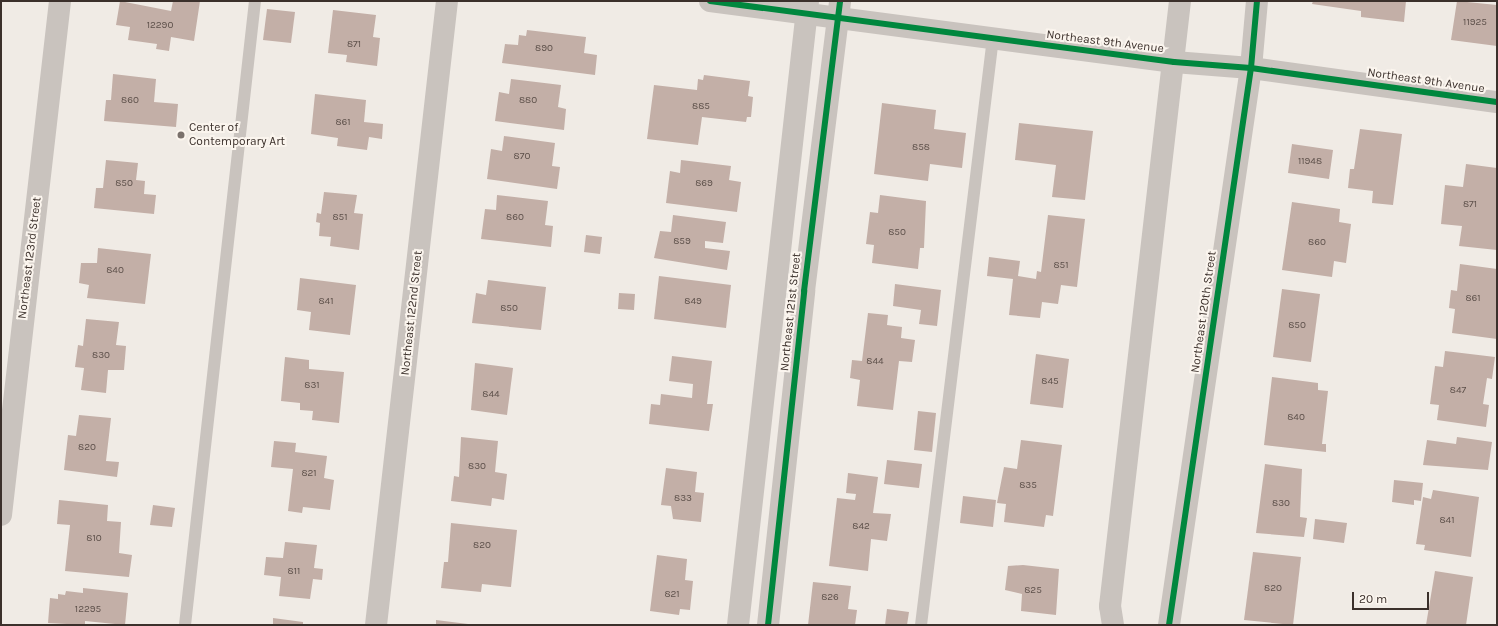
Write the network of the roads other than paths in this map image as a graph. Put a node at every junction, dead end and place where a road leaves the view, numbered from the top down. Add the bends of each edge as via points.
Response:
1 (60, 1) edge
2 (255, 1) edge
3 (447, 1) edge
4 (710, 1) edge
5 (1180, 1) edge
6 (1257, 1) edge
7 (808, 8) edge
8 (839, 10) edge
9 (993, 38) junction
10 (1174, 62) junction
11 (1251, 68) junction
12 (1497, 102) edge
13 (1, 515) edge
14 (184, 625) edge
15 (376, 625) edge
16 (738, 625) edge
17 (768, 625) edge
18 (921, 625) edge
19 (1113, 625) edge
20 (1169, 625) edge

1 - 13 street, Northeast 123rd Street
2 - 14 lane
3 - 15 street, Northeast 122nd Street
4 - 7 street, Northeast 9th Avenue
5 - 10 street
6 - 11 street, Northeast 120th Street
7 - 8 street, Northeast 9th Avenue
7 - 16 street, Northeast 121st Street
8 - 9 street, Northeast 9th Avenue
8 - 17 street, Northeast 121st Street via 804,291
9 - 10 street, Northeast 9th Avenue
9 - 18 lane
10 - 11 street, Northeast 9th Avenue
10 - 19 street via 1110,606
11 - 12 street, Northeast 9th Avenue
11 - 20 street, Northeast 120th Street

